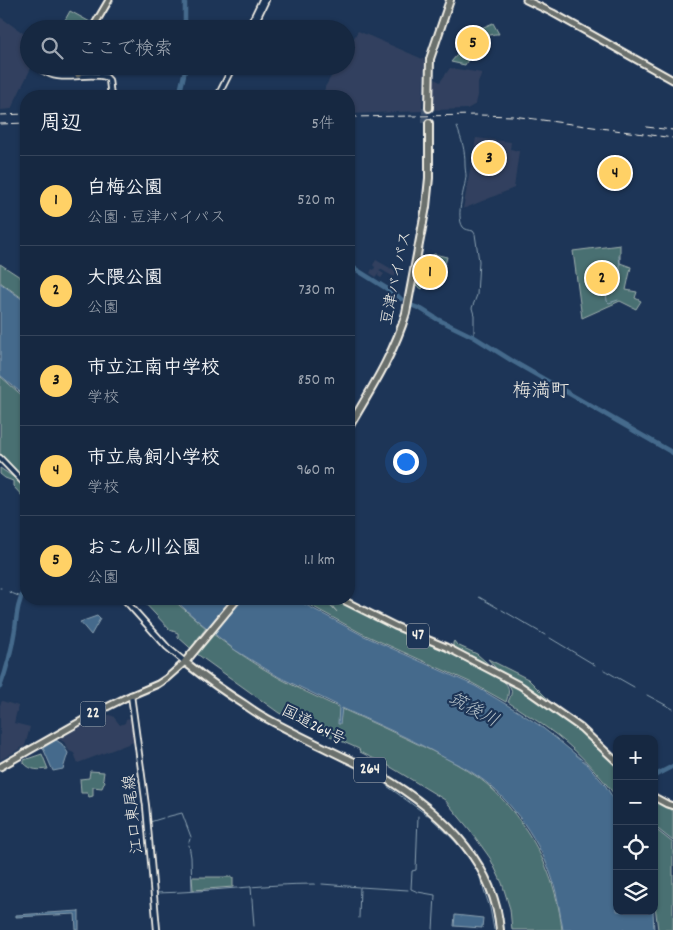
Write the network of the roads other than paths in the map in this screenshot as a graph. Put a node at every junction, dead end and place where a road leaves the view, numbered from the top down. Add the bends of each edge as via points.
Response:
1 (109, 0) edge
2 (262, 0) edge
3 (266, 0) edge
4 (449, 0) edge
5 (526, 0) edge
6 (97, 20) edge
7 (252, 20) edge
8 (256, 20) edge
9 (52, 75) edge
10 (78, 75) joint
11 (228, 75) edge
12 (673, 80) edge
13 (110, 90) edge
14 (221, 90) edge
15 (427, 108) tunnel mouth
16 (355, 409) edge
17 (355, 416) edge
18 (0, 458) edge
19 (20, 479) edge
20 (129, 605) edge
21 (232, 605) edge
22 (353, 605) edge
23 (185, 662) junction
24 (132, 695) junction
25 (613, 758) edge
26 (0, 766) edge
27 (658, 799) edge
28 (673, 806) edge
29 (157, 930) edge
30 (500, 930) edge

1 - 6 main road
2 - 7 main road
3 - 8 main road
4 - 15 highway via 428,59
5 - 12 main road
9 - 10 main road
10 - 13 main road via 106,76
11 - 14 main road
16 - 17 highway, 豆津バイパス via 390,348 404,310 425,192 427,123 427,200 406,313 391,352
18 - 19 main road
20 - 23 main road
21 - 23 highway
22 - 25 main road, 47 via 446,647 521,686 580,728
23 - 24 main road, 22 via 158,684
23 - 30 highway, 国道264号 / 264 via 260,715 377,774 434,812 454,832 478,865 488,884
24 - 26 main road, 22
24 - 29 main road, 江口東尾線
27 - 28 main road

